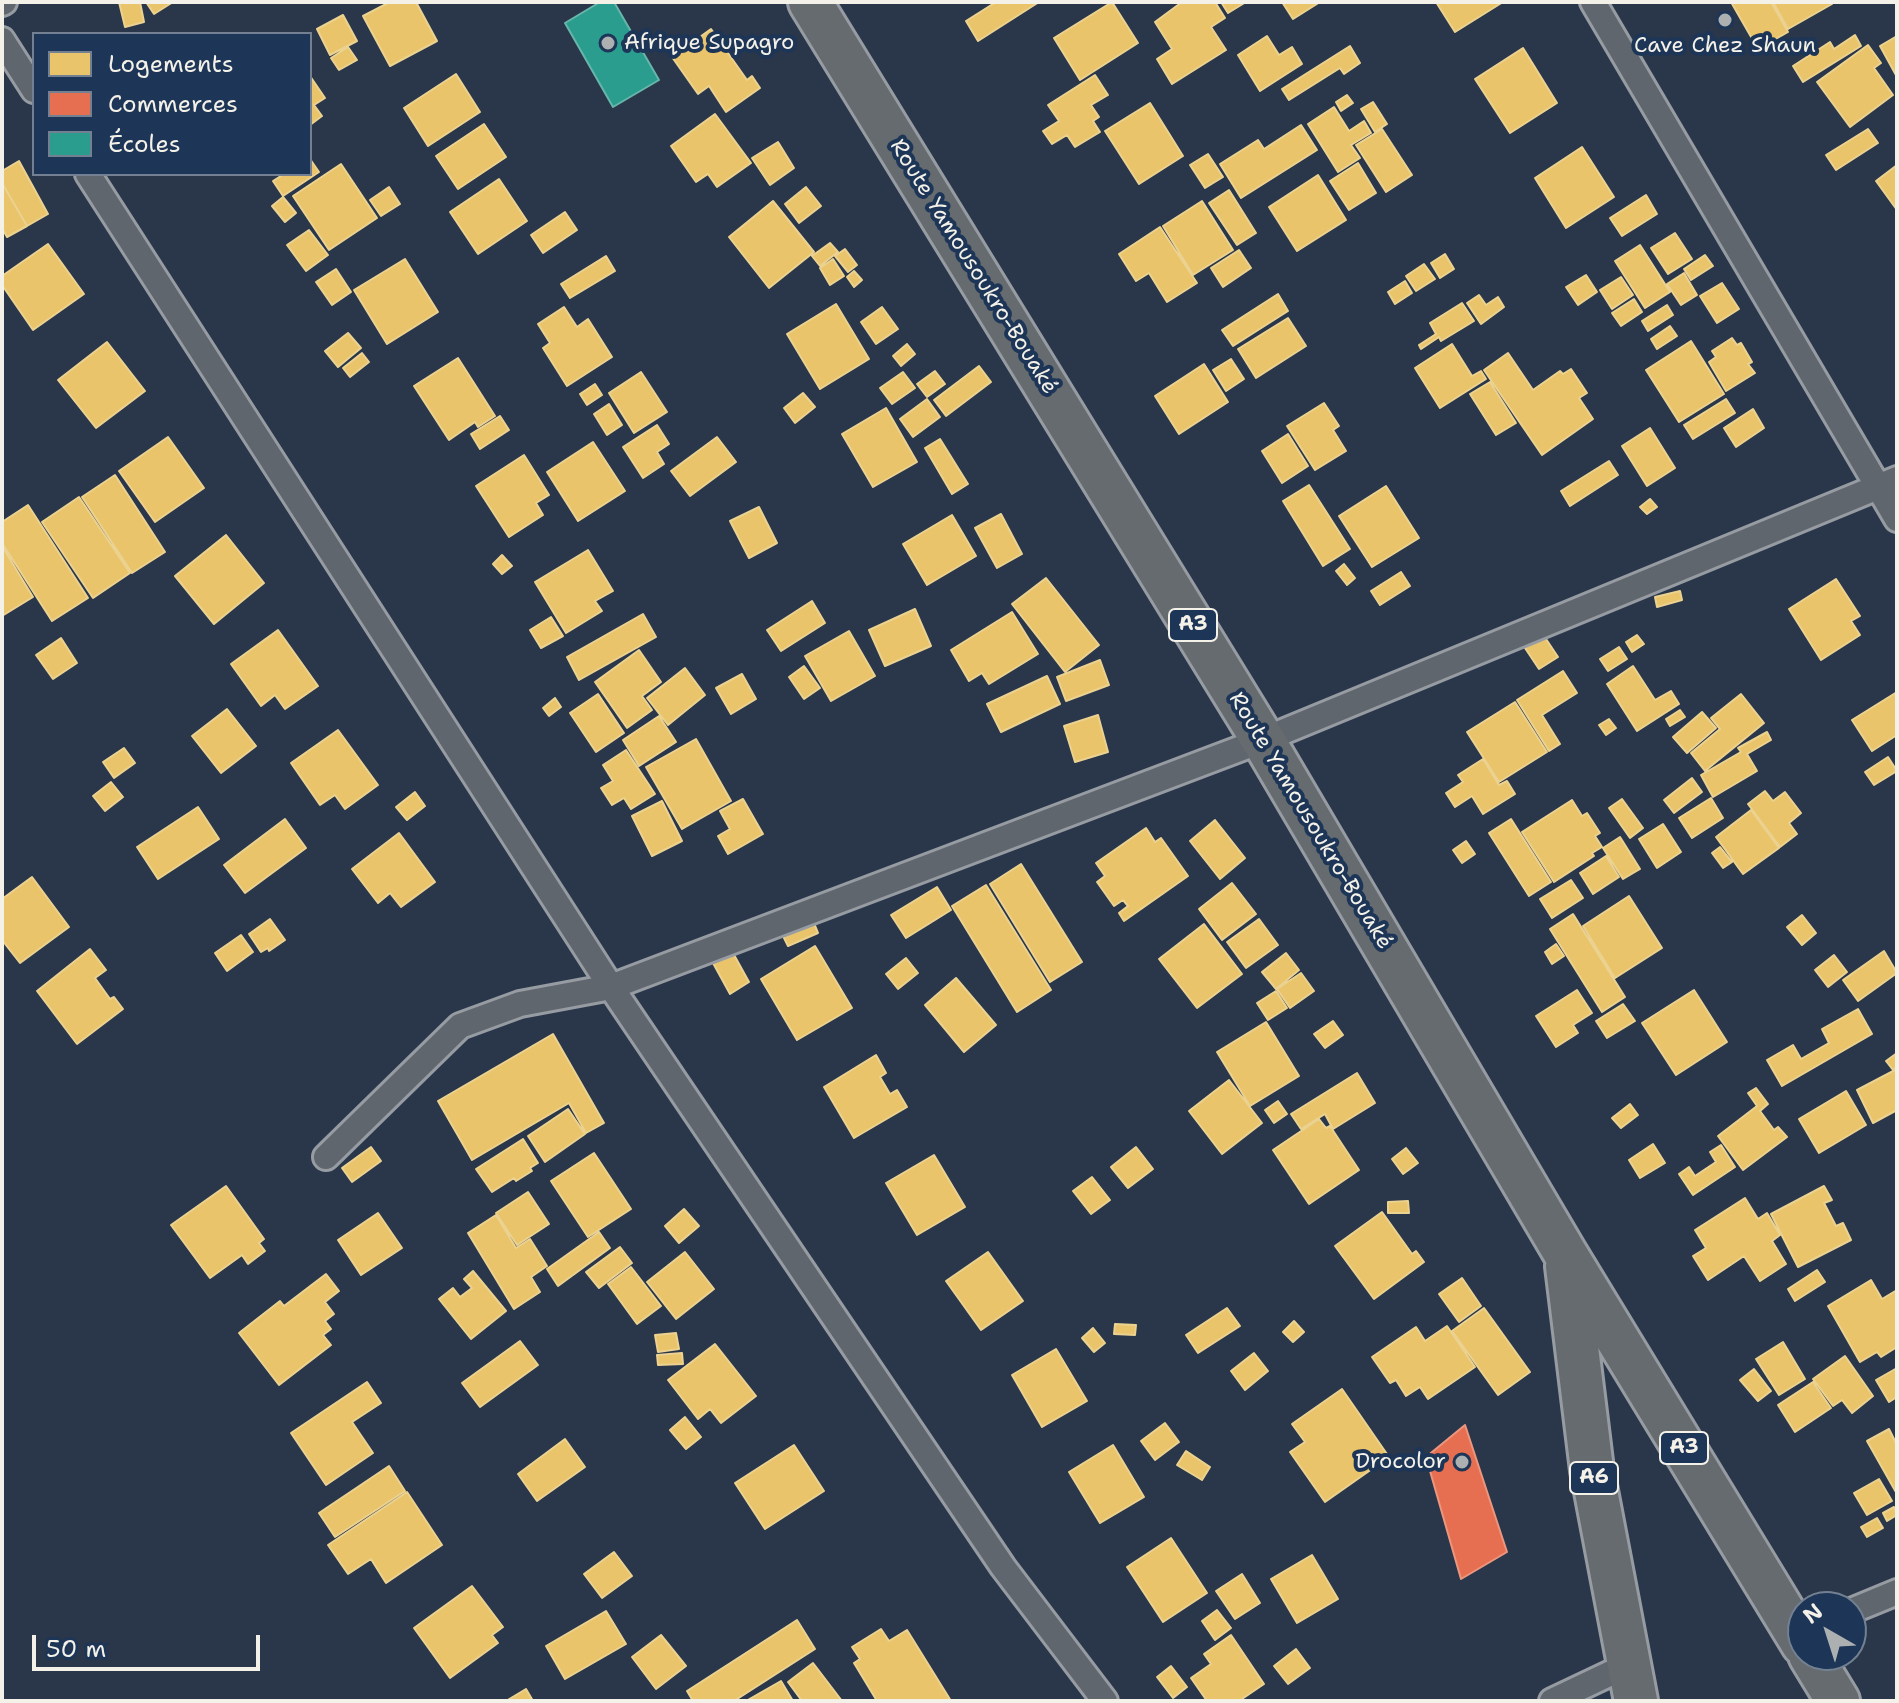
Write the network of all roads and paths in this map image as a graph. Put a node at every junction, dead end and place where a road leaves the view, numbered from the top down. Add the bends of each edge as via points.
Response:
1 (810, 2) edge
2 (1593, 2) edge
3 (2, 40) edge
4 (32, 87) edge
5 (89, 176) edge
6 (1887, 483) edge
7 (1897, 519) edge
8 (1263, 740) junction
9 (611, 987) junction
10 (326, 1157) dead end
11 (1565, 1253) junction
12 (1897, 1592) edge
13 (1867, 1604) edge
14 (1787, 1615) edge
15 (1820, 1671) edge
16 (1633, 1682) edge
17 (1105, 1701) edge
18 (1552, 1701) edge
19 (1838, 1701) edge

1 - 8 highway, Route Yamousoukro-Bouaké / A3
2 - 6 street
3 - 4 street
5 - 9 street
6 - 7 street
6 - 8 street
8 - 9 street
8 - 11 highway, Route Yamousoukro-Bouaké / A3
9 - 10 street via 520,1004 460,1026
9 - 17 street via 1003,1567
11 - 14 highway, Route Yamousoukro-Bouaké / A3
11 - 16 highway, A6 via 1592,1470
12 - 13 street
15 - 19 highway, Route Yamousoukro-Bouaké / A3
16 - 18 street

